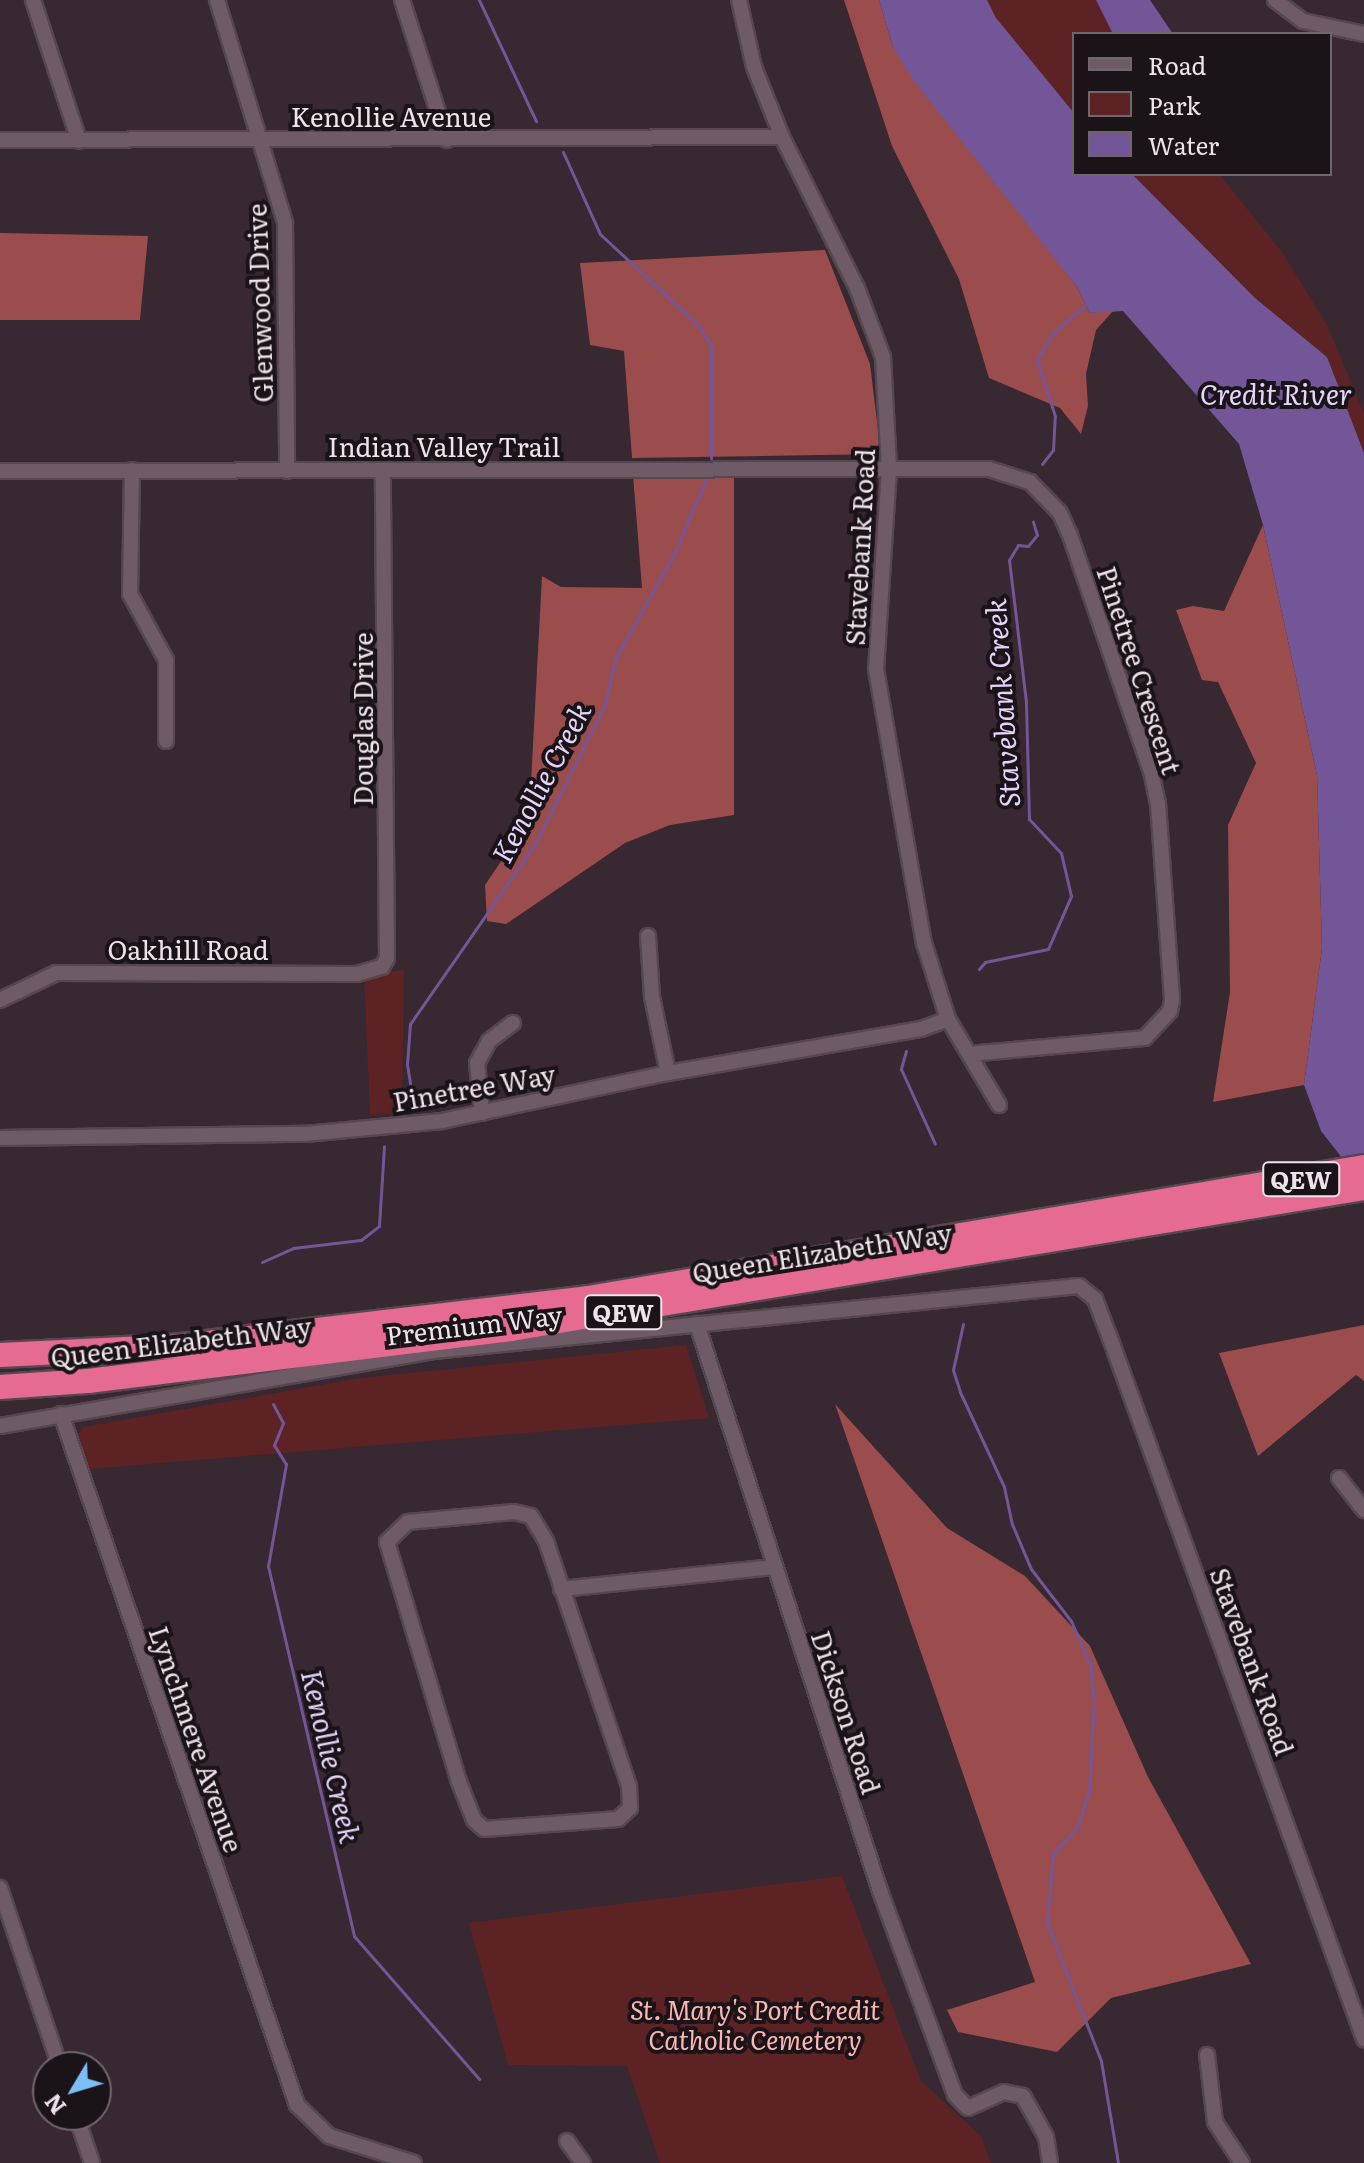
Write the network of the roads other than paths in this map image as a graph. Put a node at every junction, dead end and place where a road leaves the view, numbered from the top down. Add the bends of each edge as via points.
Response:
1 (33, 0) edge
2 (217, 0) edge
3 (402, 0) edge
4 (739, 0) edge
5 (1275, 0) edge
6 (1364, 34) edge
7 (782, 137) junction
8 (0, 140) edge
9 (263, 140) junction
10 (447, 140) junction
11 (79, 141) junction
12 (889, 469) junction
13 (132, 470) junction
14 (383, 470) junction
15 (0, 471) edge
16 (287, 471) junction
17 (166, 741) dead end
18 (648, 936) dead end
19 (382, 967) joint
20 (0, 1000) edge
21 (948, 1019) junction
22 (513, 1023) dead end
23 (970, 1054) junction
24 (668, 1073) junction
25 (999, 1105) dead end
26 (482, 1113) junction
27 (0, 1138) edge
28 (1364, 1167) edge
29 (1364, 1188) edge
30 (1240, 1200) junction
31 (1095, 1299) joint
32 (697, 1324) junction
33 (0, 1355) edge
34 (0, 1387) edge
35 (61, 1414) junction
36 (0, 1426) edge
37 (1339, 1478) dead end
38 (1364, 1510) edge
39 (774, 1567) junction
40 (561, 1589) junction
41 (0, 1888) edge
42 (1360, 2010) edge
43 (1364, 2039) edge
44 (55, 2051) edge
45 (1207, 2055) dead end
46 (81, 2131) edge
47 (567, 2141) dead end
48 (92, 2163) edge
49 (414, 2163) edge
50 (583, 2163) edge
51 (1050, 2163) edge
52 (1242, 2163) edge

1 - 11 street
2 - 9 street, Glenwood Drive
3 - 10 street
4 - 7 street, Stavebank Road via 754,67
5 - 6 street via 1303,21
7 - 10 street, Kenollie Avenue
7 - 12 street, Stavebank Road via 875,327 887,396
8 - 11 street, Kenollie Avenue
9 - 10 street, Kenollie Avenue
9 - 11 street, Kenollie Avenue
9 - 16 street, Glenwood Drive via 285,223
12 - 14 street, Indian Valley Trail
12 - 21 street, Stavebank Road via 876,669 924,943
12 - 23 street, Pinetree Crescent via 989,469 1030,482 1046,495 1070,535 1158,803 1170,1011 1145,1038
13 - 15 street, Indian Valley Trail
13 - 16 street, Indian Valley Trail
13 - 17 street via 130,594 166,660
14 - 16 street, Indian Valley Trail
14 - 19 street, Douglas Drive via 387,958
18 - 24 street via 652,997
19 - 20 street, Oakhill Road via 357,974 56,973
21 - 23 street, Stavebank Road
21 - 24 street, Pinetree Way via 908,1031
22 - 26 street via 489,1041 477,1063
23 - 25 street, Stavebank Road
24 - 26 street, Pinetree Way
26 - 27 street, Pinetree Way via 305,1134
28 - 30 highway, Queen Elizabeth Way / QEW
29 - 30 highway, Queen Elizabeth Way / QEW
30 - 33 highway, Queen Elizabeth Way / QEW via 543,1304 181,1346
30 - 34 highway, Queen Elizabeth Way / QEW via 511,1329
31 - 32 street, Premium Way via 1079,1286 1061,1285
31 - 42 street, Stavebank Road
32 - 35 street, Premium Way via 388,1357
32 - 39 street, Dickson Road
35 - 36 street, Premium Way
35 - 49 street, Lynchmere Avenue via 297,2105 329,2136
37 - 38 street
39 - 40 street
39 - 51 street, Dickson Road via 955,2095 968,2108 1004,2092 1023,2096 1046,2137
40 - 40 street via 531,1516 514,1512 408,1522 387,1542 459,1782 474,1820 484,1829 610,1821 630,1808 629,1786
41 - 44 street
42 - 43 street, Stavebank Road
45 - 52 street via 1215,2122
46 - 48 street
47 - 50 street

